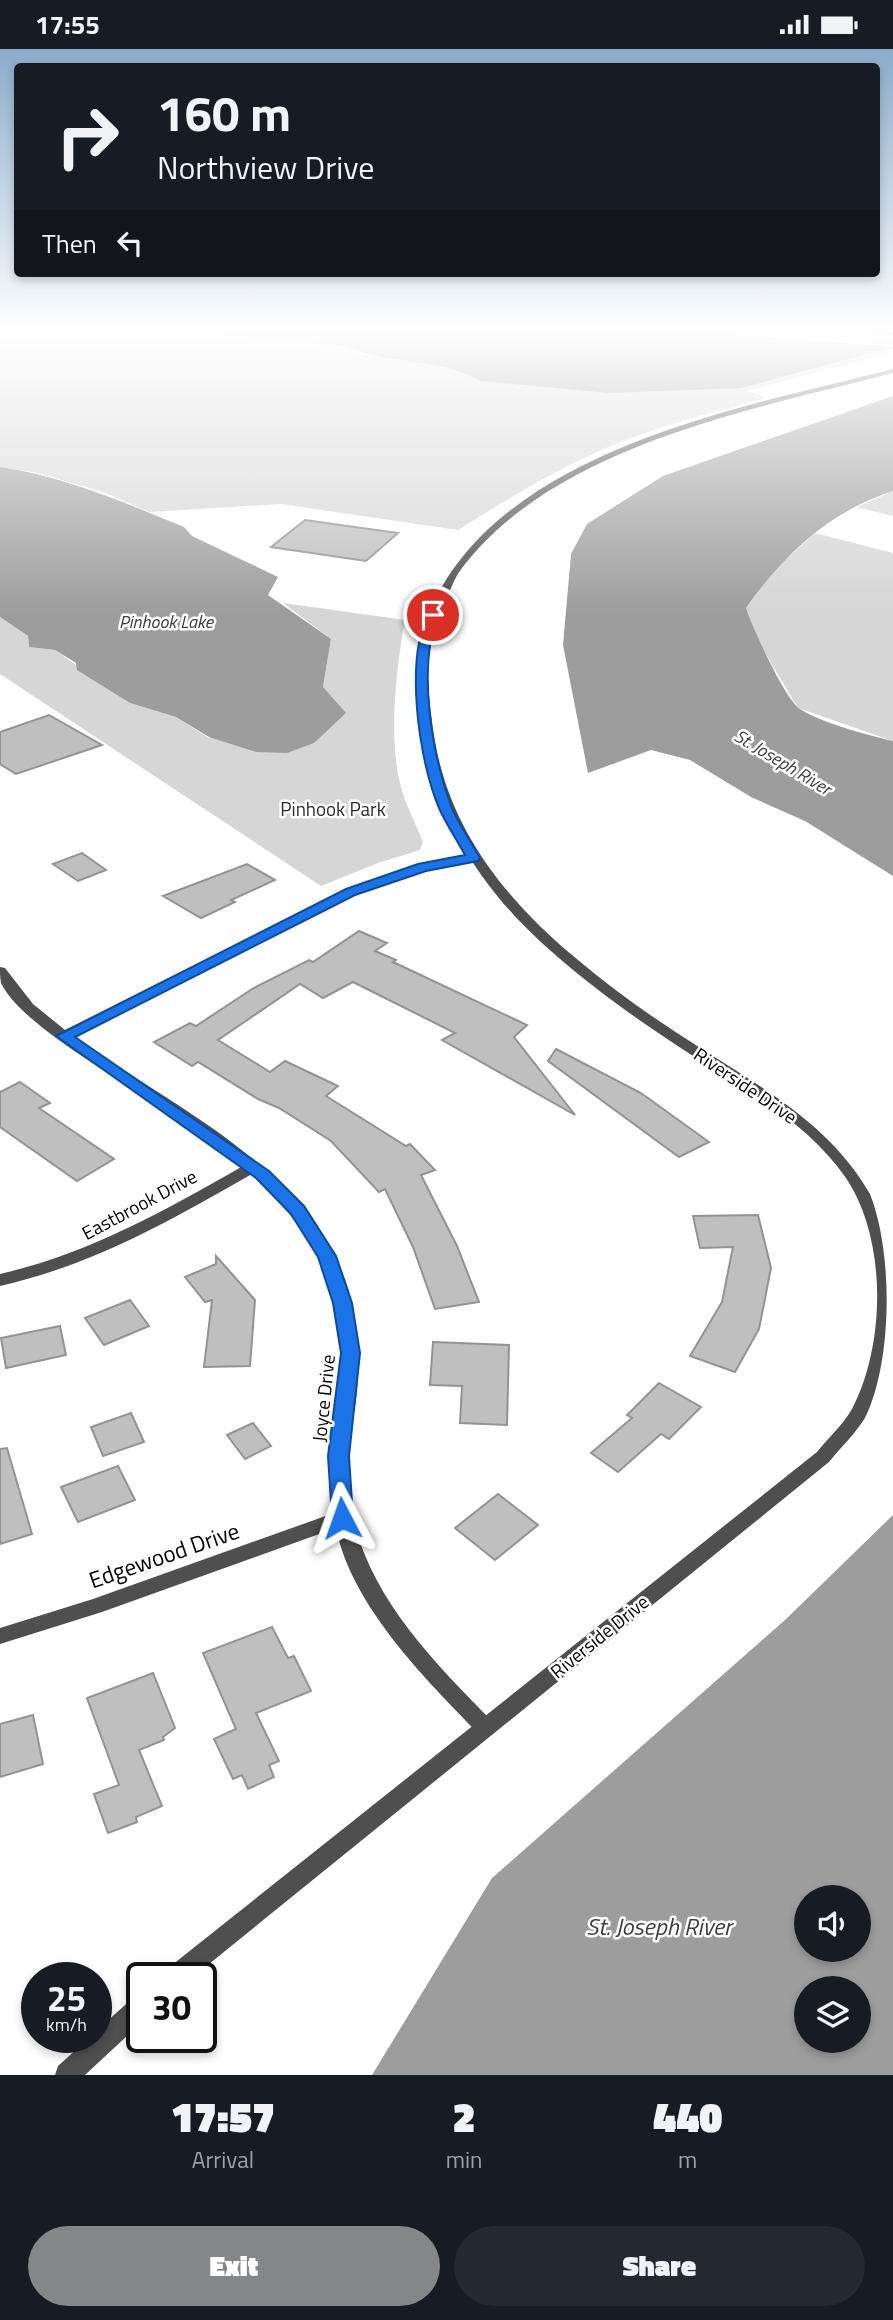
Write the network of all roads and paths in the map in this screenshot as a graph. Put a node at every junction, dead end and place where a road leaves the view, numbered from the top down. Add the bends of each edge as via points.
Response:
1 (700, 424) edge
2 (473, 858) junction
3 (0, 971) edge
4 (64, 1036) junction
5 (253, 1167) junction
6 (0, 1280) edge
7 (342, 1518) junction
8 (0, 1636) edge
9 (486, 1728) junction
10 (194, 1962) edge
11 (126, 2020) edge
12 (67, 2075) edge

1 - 2 street, Riverside Drive via 628,447 547,488 490,527 467,554 439,601 427,629 423,667 427,743 445,808
2 - 4 street via 423,867 351,892
2 - 9 street, Riverside Drive via 524,920 570,961 806,1125 865,1196 891,1274 890,1329 878,1374 858,1414 823,1457
3 - 4 street, Joyce Drive via 35,1015
4 - 5 street, Joyce Drive
5 - 6 street, Eastbrook Drive via 124,1240 76,1260
5 - 7 street, Joyce Drive via 298,1210 327,1256 343,1303 350,1353 338,1456
7 - 8 street, Edgewood Drive
7 - 9 street, Joyce Drive via 353,1556 396,1631
9 - 10 street, Riverside Drive
11 - 12 street

